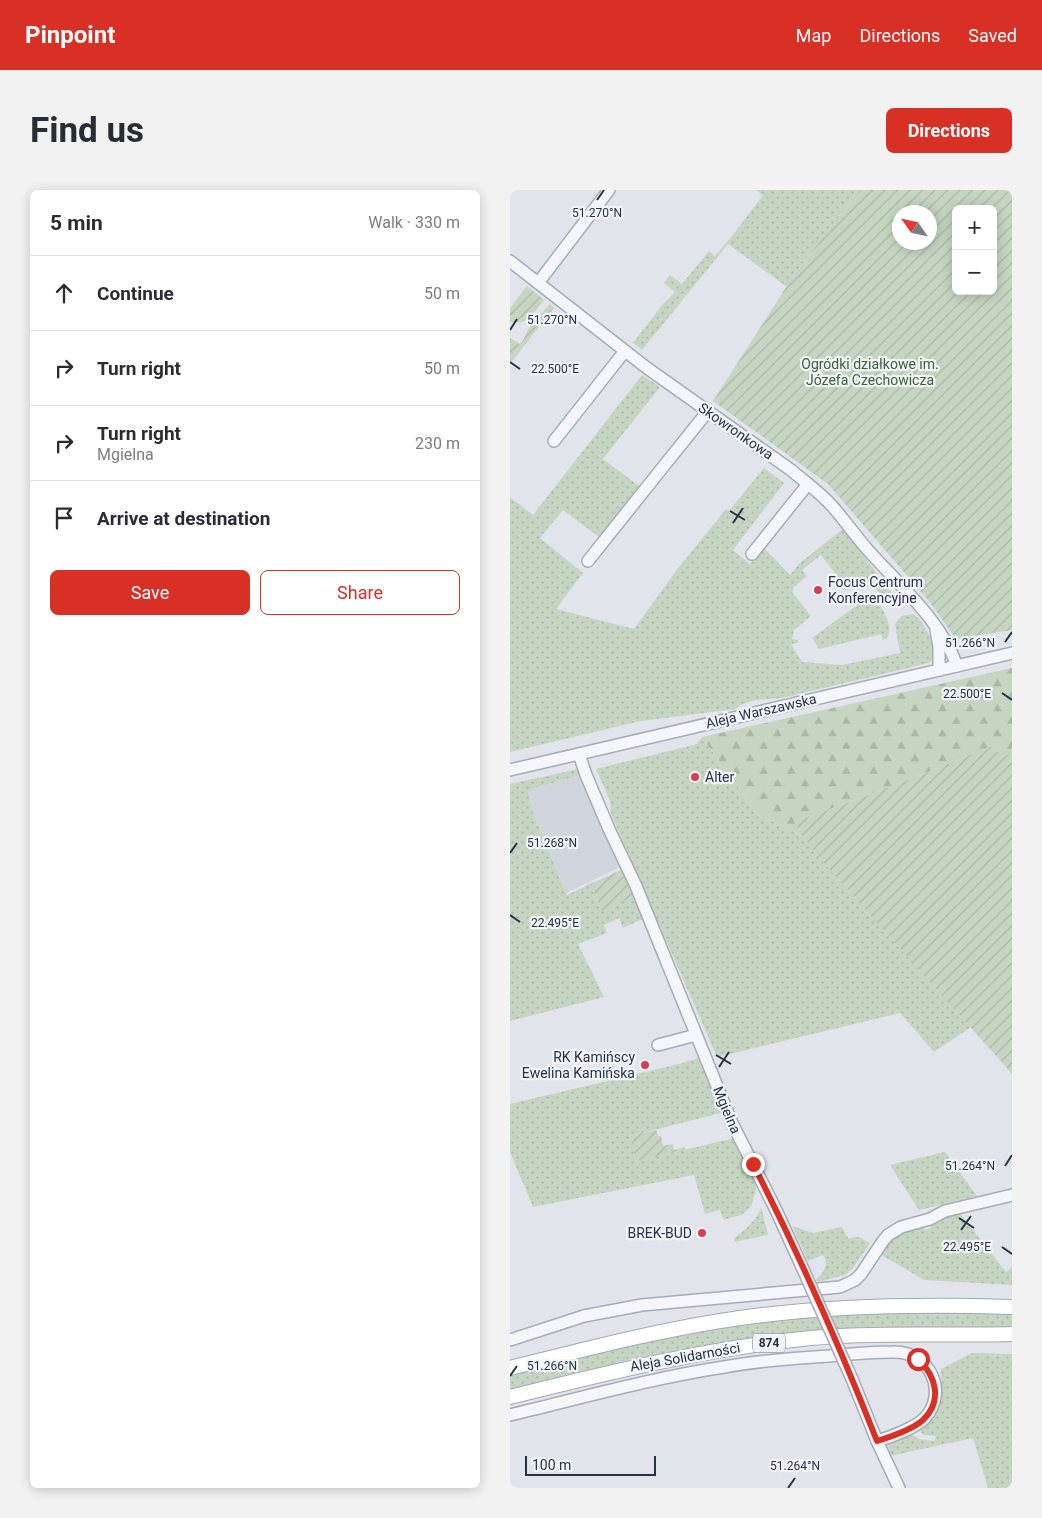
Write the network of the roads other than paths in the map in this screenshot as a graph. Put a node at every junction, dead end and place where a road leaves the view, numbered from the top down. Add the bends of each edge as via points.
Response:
1 (609, 190) edge
2 (510, 261) edge
3 (538, 283) junction
4 (625, 351) junction
5 (708, 411) junction
6 (554, 441) dead end
7 (808, 484) junction
8 (752, 554) dead end
9 (588, 561) dead end
10 (936, 628) junction
11 (1012, 653) edge
12 (957, 666) junction
13 (939, 670) junction
14 (579, 754) junction
15 (510, 770) edge
16 (696, 1035) junction
17 (658, 1045) dead end
18 (1012, 1195) edge
19 (1012, 1307) edge
20 (1012, 1334) edge
21 (510, 1340) edge
22 (510, 1368) edge
23 (510, 1397) edge
24 (510, 1415) edge
25 (877, 1441) junction
26 (899, 1488) edge

1 - 3 street
2 - 3 street, Skowronkowa
3 - 4 street, Skowronkowa
4 - 5 street, Skowronkowa
4 - 6 street
5 - 7 street, Skowronkowa
5 - 9 street
7 - 8 street
7 - 10 street, Skowronkowa via 833,506
10 - 12 street, Skowronkowa
10 - 13 street, Skowronkowa
11 - 12 street, Aleja Warszawska
12 - 13 street, Aleja Warszawska
13 - 14 street, Aleja Warszawska
14 - 15 street, Aleja Warszawska
14 - 16 street, Mgielna
16 - 17 street
16 - 25 street, Mgielna, bridge via 732,1123 802,1267
18 - 21 street via 945,1211 930,1219 900,1227 882,1241 861,1274 840,1287 642,1305 584,1316
19 - 22 main road, Aleja Solidarności / 874 via 872,1306 741,1318 662,1331
20 - 23 main road, Aleja Solidarności / 874 via 881,1334 768,1343 657,1361
24 - 25 street via 725,1366 858,1353 904,1352 918,1359 930,1371 935,1388 933,1405 916,1425
25 - 26 street, Mgielna

